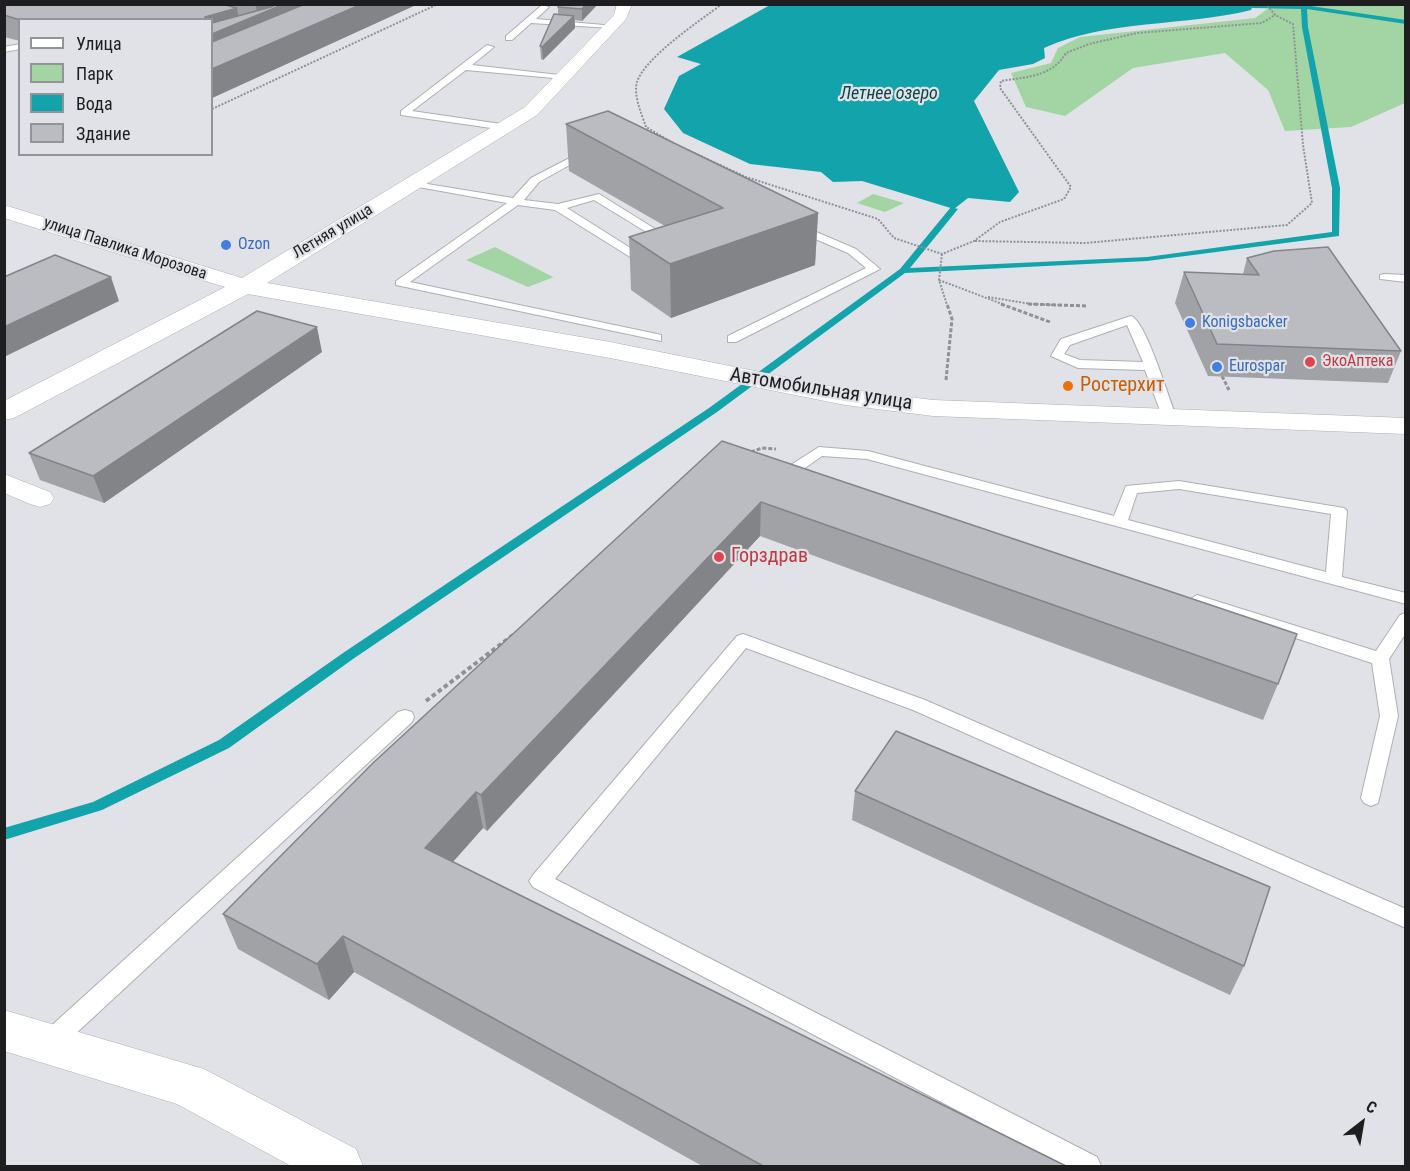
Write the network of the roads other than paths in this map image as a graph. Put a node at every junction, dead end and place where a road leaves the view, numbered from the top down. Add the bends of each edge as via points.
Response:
1 (625, 4) edge
2 (545, 7) dead end
3 (529, 21) junction
4 (611, 26) junction
5 (509, 38) dead end
6 (490, 47) dead end
7 (465, 67) junction
8 (564, 76) junction
9 (505, 127) junction
10 (603, 148) edge
11 (413, 183) junction
12 (516, 202) junction
13 (558, 207) junction
14 (4, 211) edge
15 (788, 223) edge
16 (676, 246) edge
17 (660, 271) edge
18 (1384, 278) dead end
19 (1406, 279) edge
20 (245, 286) junction
21 (657, 338) dead end
22 (732, 339) dead end
23 (1150, 366) junction
24 (4, 412) edge
25 (1169, 416) junction
26 (1406, 426) edge
27 (4, 482) edge
28 (825, 482) edge
29 (40, 498) dead end
30 (1119, 523) junction
31 (1334, 580) junction
32 (1176, 594) edge
33 (1406, 599) edge
34 (1406, 619) edge
35 (1380, 659) junction
36 (405, 717) road end
37 (1371, 798) dead end
38 (1406, 919) edge
39 (4, 1030) edge
40 (48, 1043) junction
41 (339, 1167) edge
42 (1088, 1167) edge

1 - 4 street, Летняя улица via 621,16
2 - 3 lane
3 - 4 lane
3 - 5 lane
4 - 8 street, Летняя улица
6 - 7 lane
7 - 8 lane
7 - 9 lane via 404,113
8 - 9 street, Летняя улица via 531,111
9 - 11 street, Летняя улица
10 - 12 lane via 581,154 535,180
11 - 12 lane
11 - 20 street, Летняя улица
12 - 13 lane
12 - 21 lane via 400,283
13 - 16 lane via 595,196
13 - 17 lane
14 - 20 street, улица Павлика Морозова
15 - 22 lane via 852,251 874,269
18 - 19 lane
20 - 24 street, Летняя улица
20 - 25 street, Автомобильная улица via 610,350 778,386 933,408
23 - 23 lane via 1131,320 1065,342 1057,356 1078,364
23 - 25 lane
25 - 26 street, Автомобильная улица
27 - 29 street
28 - 30 lane via 791,471 819,451 868,455
30 - 31 lane
30 - 31 lane via 1131,489 1179,485 1339,511
31 - 33 lane
32 - 35 lane
34 - 35 lane
35 - 37 lane via 1389,716
36 - 40 lane
38 - 42 lane via 919,705 743,639 540,881
39 - 40 street
40 - 41 street via 188,1085

